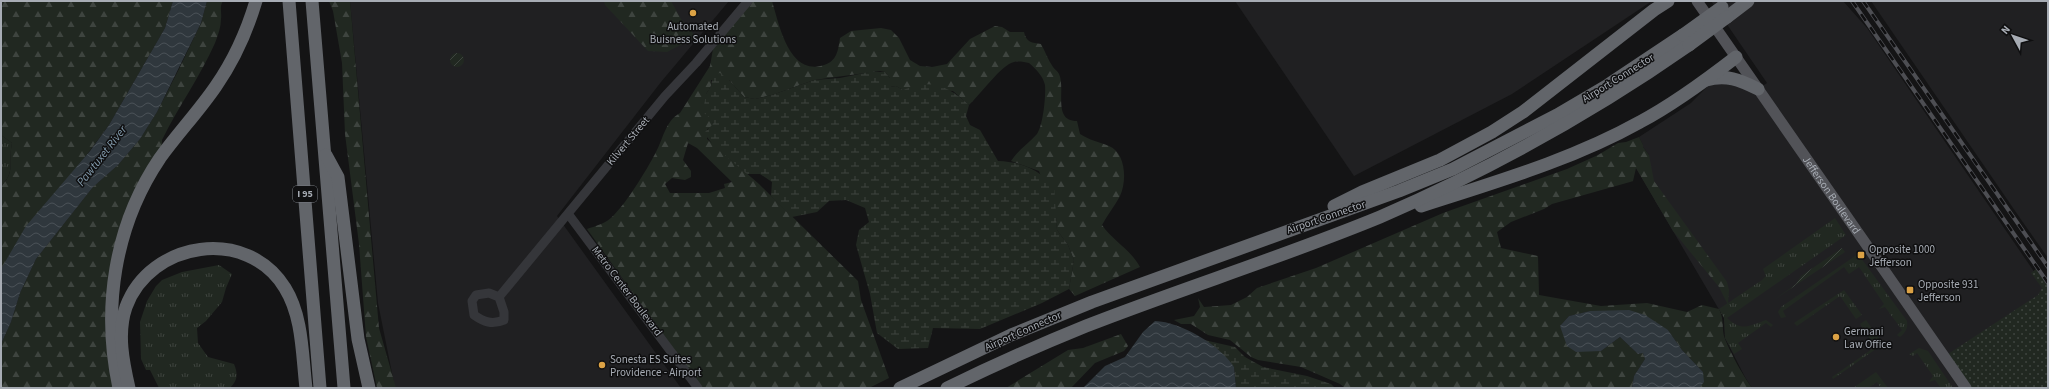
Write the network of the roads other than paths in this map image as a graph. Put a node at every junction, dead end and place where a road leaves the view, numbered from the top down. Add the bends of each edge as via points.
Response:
1 (256, 1) edge
2 (289, 1) edge
3 (312, 1) edge
4 (748, 1) edge
5 (1668, 1) edge
6 (1697, 1) edge
7 (1748, 1) edge
8 (1752, 1) edge
9 (1657, 5) edge
10 (1728, 9) edge
11 (1686, 40) junction
12 (1736, 57) junction
13 (1705, 81) junction
14 (1758, 89) junction
15 (324, 151) junction
16 (568, 215) junction
17 (1351, 228) junction
18 (1286, 231) junction
19 (499, 297) dead end
20 (119, 388) edge
21 (129, 388) edge
22 (306, 388) edge
23 (320, 388) edge
24 (344, 388) edge
25 (369, 388) edge
26 (698, 388) edge
27 (900, 388) edge
28 (947, 388) edge
29 (1966, 388) edge

1 - 20 highway via 242,40 228,66 160,160 142,190 128,224 117,262 112,305 112,338
2 - 23 highway, I 95
3 - 15 highway, I 95
4 - 16 street, Kilvert Street
5 - 9 highway
6 - 12 main road, Jefferson Boulevard
7 - 10 highway, Airport Connector
8 - 10 highway
9 - 18 highway via 1523,112 1492,132 1440,160 1362,192
10 - 11 highway, Airport Connector, bridge
11 - 17 highway, Airport Connector via 1623,90 1550,133 1456,181
11 - 18 highway, Airport Connector via 1532,130 1480,156 1399,191
12 - 13 highway
12 - 14 main road, Jefferson Boulevard
13 - 14 highway via 1732,78
13 - 17 highway via 1659,112 1601,142 1518,174
14 - 29 main road, Jefferson Boulevard
15 - 24 highway, I 95
15 - 25 highway via 338,177 358,340
16 - 19 street, Kilvert Street
16 - 26 street, Metro Center Boulevard
17 - 28 highway, Airport Connector via 1086,326
18 - 27 highway, Airport Connector via 1064,313 1011,335
21 - 22 highway via 121,335 123,317 130,297 142,280 164,261 182,252 209,248 246,255 263,265 281,282 296,311

